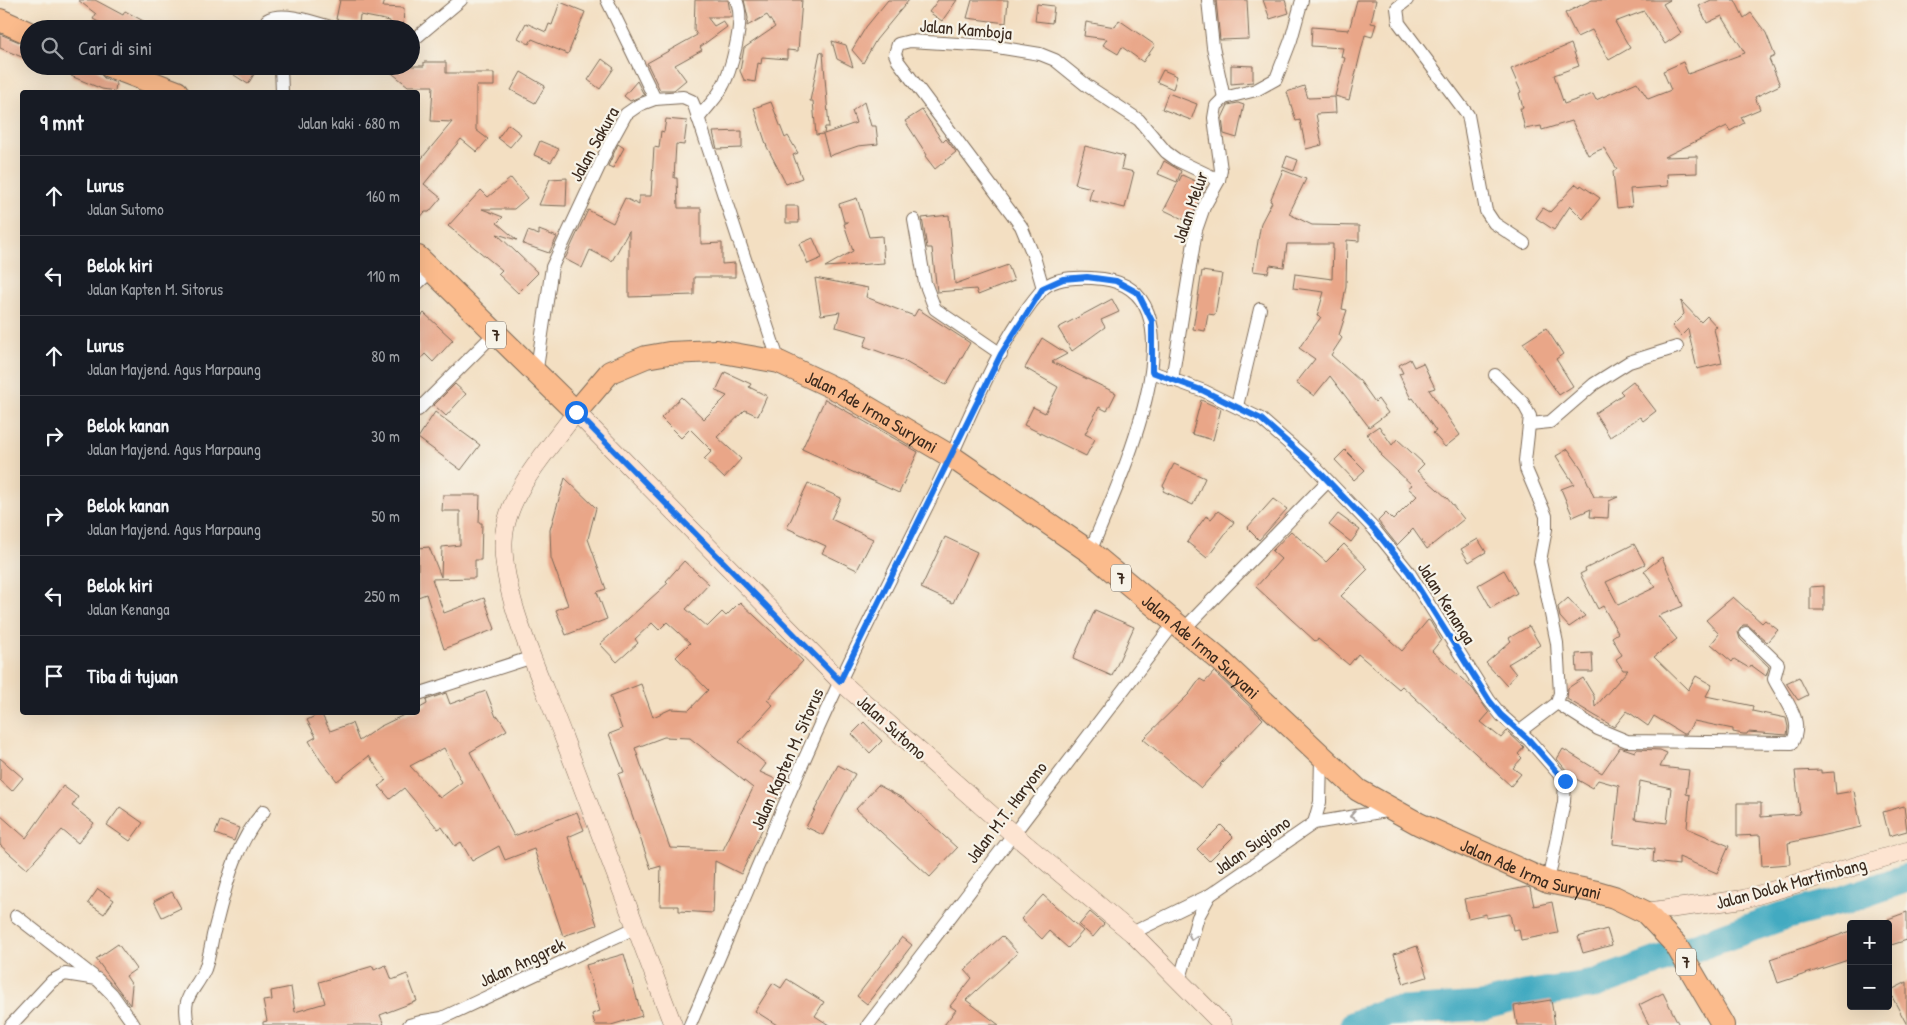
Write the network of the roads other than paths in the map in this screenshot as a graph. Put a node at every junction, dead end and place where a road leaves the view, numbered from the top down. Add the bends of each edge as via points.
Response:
1 (461, 0) edge
2 (607, 0) edge
3 (736, 0) edge
4 (1208, 0) edge
5 (1302, 0) edge
6 (1407, 0) edge
7 (0, 20) edge
8 (267, 20) edge
9 (304, 20) edge
10 (20, 29) edge
11 (420, 34) edge
12 (133, 75) edge
13 (281, 75) edge
14 (172, 90) edge
15 (282, 90) edge
16 (1224, 98) junction
17 (655, 99) junction
18 (698, 119) junction
19 (1219, 180) junction
20 (914, 220) dead end
21 (1524, 244) dead end
22 (422, 271) edge
23 (1043, 288) junction
24 (1260, 309) dead end
25 (495, 333) junction
26 (1677, 346) dead end
27 (1001, 354) junction
28 (779, 362) junction
29 (1152, 372) junction
30 (536, 376) junction
31 (1495, 376) dead end
32 (1172, 380) junction
33 (1236, 406) junction
34 (420, 408) edge
35 (576, 412) junction
36 (1530, 424) junction
37 (952, 457) junction
38 (1328, 481) junction
39 (1090, 552) junction
40 (1179, 626) junction
41 (1746, 633) dead end
42 (533, 657) junction
43 (840, 681) junction
44 (420, 693) edge
45 (1557, 703) junction
46 (1519, 732) junction
47 (1321, 758) junction
48 (1393, 810) junction
49 (264, 811) dead end
50 (1314, 823) junction
51 (1012, 833) junction
52 (1907, 851) edge
53 (1548, 882) junction
54 (1210, 895) junction
55 (1645, 912) junction
56 (16, 916) dead end
57 (636, 928) junction
58 (1132, 934) junction
59 (97, 979) junction
60 (1180, 982) junction
61 (424, 1023) edge
62 (11, 1025) edge
63 (134, 1025) edge
64 (188, 1025) edge
65 (409, 1025) edge
66 (673, 1025) edge
67 (690, 1025) edge
68 (868, 1025) edge
69 (1223, 1025) edge
70 (1722, 1025) edge

1 - 11 street
2 - 17 street
3 - 18 street via 740,13 738,39 721,89
4 - 16 street via 1213,47
5 - 16 street via 1289,48 1276,79 1256,90
6 - 21 street via 1397,8 1399,23 1468,116 1486,212 1494,223
7 - 10 highway
8 - 9 street via 277,16
12 - 14 highway
13 - 15 street
16 - 19 street, Jalan Melur via 1214,111 1221,156
17 - 18 street, Jalan Sakura via 683,97 692,101
17 - 30 street, Jalan Sakura via 626,114 552,267
18 - 28 street, Jalan Sakura
19 - 23 street, Jalan Kamboja via 1177,160 1139,120 1054,60 1040,54 991,46 910,41 898,44 894,54 898,60 1021,226
19 - 32 street, Jalan Melur via 1196,230
20 - 27 street via 925,282 935,308
22 - 25 highway, 7
23 - 27 street, Jalan Kapten M. Sitorus
23 - 29 street via 1063,279 1087,277 1116,281 1138,293 1152,321
24 - 33 street
25 - 30 highway, 7
25 - 34 street
26 - 36 street via 1629,362 1594,384 1550,422
27 - 37 street, Jalan Kapten M. Sitorus
28 - 35 highway, Jalan Ade Irma Suryani / 7 via 718,351 669,352 646,357 610,372
28 - 37 highway, Jalan Ade Irma Suryani / 7 via 840,391
29 - 32 street, Jalan Kenanga
29 - 39 street via 1130,450
30 - 35 highway, 7
31 - 36 street via 1527,408
32 - 33 street, Jalan Kenanga
33 - 38 street, Jalan Kenanga via 1261,419
35 - 42 street via 517,493 504,534 504,564 510,595
35 - 43 street, Jalan Sutomo
36 - 45 street via 1525,461 1546,516 1540,561 1557,643 1560,693
37 - 39 highway, Jalan Ade Irma Suryani / 7
37 - 43 street, Jalan Kapten M. Sitorus
38 - 40 street, Jalan M.T. Haryono
38 - 46 street, Jalan Kenanga via 1408,571 1489,700
39 - 40 highway, Jalan Ade Irma Suryani / 7
40 - 47 highway, Jalan Ade Irma Suryani / 7 via 1271,708
40 - 51 street, Jalan M.T. Haryono
41 - 45 street via 1778,664 1774,679 1797,720 1797,734 1792,744 1626,741 1598,729
42 - 44 street
42 - 57 street
43 - 51 street, Jalan Sutomo
43 - 67 street, Jalan Kapten M. Sitorus
45 - 46 street
46 - 53 street, Jalan Kenanga via 1565,781
47 - 48 highway, Jalan Ade Irma Suryani / 7 via 1358,790
47 - 50 street, Jalan Sugiono via 1320,802
48 -> 50 street, Jalan Sugiono
48 - 53 highway, Jalan Ade Irma Suryani / 7
49 - 64 street via 240,843 205,968 186,1001 184,1009
50 - 54 street, Jalan Sugiono
51 - 58 street, Jalan Sutomo
51 - 68 street, Jalan M.T. Haryono
52 - 55 street, Jalan Dolok Martimbang via 1744,899
53 - 55 highway, Jalan Ade Irma Suryani / 7 via 1606,895
54 - 58 street, Jalan Sugiono
54 -> 60 street, Jalan Sugiono via 1198,916
55 - 70 highway, 7 via 1676,945
56 - 59 street
57 - 61 street, Jalan Anggrek via 442,1018
57 - 66 street
58 - 60 street, Jalan Sutomo
59 - 62 street via 65,974 52,981
59 - 63 street
60 - 69 street, Jalan Sutomo
61 - 65 street, Jalan Anggrek

